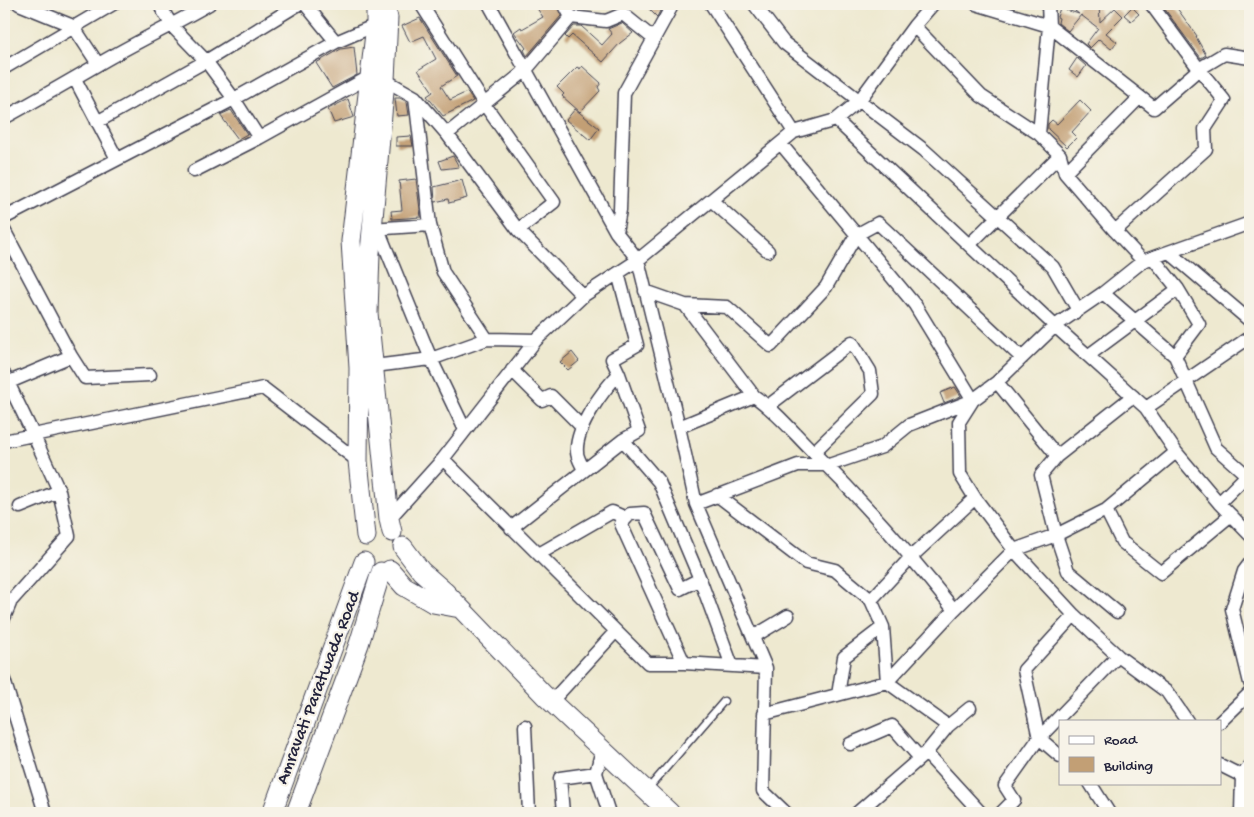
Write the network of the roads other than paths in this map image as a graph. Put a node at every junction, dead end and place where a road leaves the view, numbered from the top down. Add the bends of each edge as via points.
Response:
1 (19, 4) edge
2 (113, 4) edge
3 (159, 4) edge
4 (209, 4) edge
5 (299, 4) edge
6 (305, 4) edge
7 (376, 4) edge
8 (389, 4) edge
9 (421, 4) edge
10 (489, 4) edge
11 (564, 4) edge
12 (673, 4) edge
13 (711, 4) edge
14 (754, 4) edge
15 (933, 4) edge
16 (976, 4) edge
17 (1048, 4) edge
18 (1151, 4) edge
19 (571, 17) junction
20 (376, 25) junction
21 (73, 26) junction
22 (172, 26) junction
23 (914, 26) junction
24 (1049, 26) junction
25 (654, 39) junction
26 (336, 42) junction
27 (1250, 58) edge
28 (206, 61) junction
29 (98, 64) junction
30 (4, 68) edge
31 (1199, 68) junction
32 (525, 71) junction
33 (377, 78) junction
34 (75, 79) junction
35 (416, 97) junction
36 (1140, 97) junction
37 (234, 99) junction
38 (860, 101) junction
39 (485, 105) junction
40 (4, 118) edge
41 (836, 120) junction
42 (97, 122) junction
43 (794, 132) junction
44 (447, 134) junction
45 (1039, 134) junction
46 (259, 138) junction
47 (782, 144) junction
48 (1060, 156) junction
49 (117, 159) junction
50 (194, 171) dead end
51 (1065, 173) junction
52 (711, 200) junction
53 (998, 217) junction
54 (4, 218) edge
55 (1250, 223) edge
56 (430, 225) junction
57 (375, 229) junction
58 (4, 230) edge
59 (518, 230) junction
60 (1115, 231) junction
61 (616, 232) junction
62 (856, 235) junction
63 (969, 245) junction
64 (768, 251) dead end
65 (1169, 252) junction
66 (1148, 259) junction
67 (638, 260) junction
68 (618, 272) junction
69 (1178, 289) junction
70 (645, 291) junction
71 (1103, 293) junction
72 (583, 296) junction
73 (685, 305) junction
74 (1078, 310) junction
75 (1135, 321) junction
76 (1250, 321) edge
77 (1055, 326) junction
78 (1250, 337) edge
79 (487, 338) junction
80 (536, 340) junction
81 (71, 356) junction
82 (1090, 356) junction
83 (1175, 356) junction
84 (1022, 358) junction
85 (431, 360) junction
86 (366, 367) junction
87 (512, 370) junction
88 (619, 374) junction
89 (150, 375) dead end
90 (6, 378) edge
91 (1186, 381) junction
92 (997, 382) junction
93 (754, 396) junction
94 (1133, 396) junction
95 (973, 400) junction
96 (768, 406) junction
97 (1146, 408) junction
98 (582, 426) junction
99 (679, 427) junction
100 (465, 430) junction
101 (33, 434) junction
102 (624, 440) junction
103 (4, 441) edge
104 (814, 452) junction
105 (1176, 452) junction
106 (1057, 456) junction
107 (443, 459) junction
108 (358, 461) junction
109 (828, 465) junction
110 (584, 470) junction
111 (1249, 477) edge
112 (58, 491) junction
113 (717, 496) junction
114 (975, 498) junction
115 (1219, 503) junction
116 (696, 504) junction
117 (20, 507) dead end
118 (1106, 510) junction
119 (1231, 515) junction
120 (626, 518) junction
121 (511, 528) junction
122 (395, 533) junction
123 (1056, 535) junction
124 (1250, 535) edge
125 (366, 536) junction
126 (1014, 550) junction
127 (539, 554) junction
128 (911, 557) junction
129 (1250, 563) edge
130 (378, 568) junction
131 (700, 579) junction
132 (871, 600) junction
133 (460, 608) junction
134 (954, 610) junction
135 (1117, 612) dead end
136 (1074, 615) junction
137 (788, 616) dead end
138 (4, 618) edge
139 (883, 627) junction
140 (616, 631) junction
141 (753, 637) junction
142 (1118, 656) junction
143 (684, 663) junction
144 (732, 666) junction
145 (766, 668) junction
146 (4, 680) edge
147 (887, 682) junction
148 (1250, 683) edge
149 (1250, 693) edge
150 (838, 695) junction
151 (724, 701) dead end
152 (551, 702) junction
153 (970, 708) dead end
154 (764, 714) junction
155 (1186, 720) edge
156 (1222, 720) edge
157 (525, 726) dead end
158 (948, 726) junction
159 (1039, 738) junction
160 (850, 744) dead end
161 (602, 750) junction
162 (1059, 755) edge
163 (923, 756) junction
164 (1222, 766) edge
165 (596, 773) junction
166 (1248, 774) edge
167 (1091, 784) edge
168 (646, 791) junction
169 (44, 813) edge
170 (272, 813) edge
171 (296, 813) edge
172 (529, 813) edge
173 (563, 813) edge
174 (609, 813) edge
175 (670, 813) edge
176 (786, 813) edge
177 (857, 813) edge
178 (981, 813) edge
179 (1002, 813) edge
180 (1109, 813) edge
181 (1241, 813) edge

1 - 21 street
2 - 21 street
3 - 22 street
4 - 22 street
5 - 28 street
6 - 26 street
7 - 20 main road
8 - 33 main road
9 - 39 street
10 - 32 street
11 - 19 street
12 - 25 street
13 - 43 street
14 - 38 street via 784,43
15 - 23 street
16 - 24 street
17 - 24 street
18 - 31 street
19 - 25 street via 606,21 623,14
19 - 32 street
20 - 26 street
20 - 33 main road
21 - 29 street
21 - 30 street
22 - 28 street
22 - 29 street
23 - 38 street
23 - 45 street via 980,96
24 - 36 street
24 - 45 street
25 - 61 street via 624,93 620,210
26 - 37 street
27 - 31 street via 1224,54
28 - 37 street
28 - 42 street
29 - 34 street
31 - 36 street via 1154,108
31 - 60 street via 1224,100 1205,130 1206,149
32 - 39 street
32 - 61 street
33 - 35 street
33 - 46 street
33 - 57 main road
33 - 86 main road via 350,240
34 - 40 street
34 - 42 street
35 - 44 street
35 - 56 street
36 - 51 street
37 - 46 street
37 - 49 street
38 - 41 street
38 - 53 street via 924,150
39 - 44 street
39 - 59 street via 554,202
41 - 43 street
41 - 63 street
42 - 49 street
43 - 47 street
44 - 59 street
45 - 48 street
46 - 50 street
47 - 52 street
47 - 62 street
48 - 51 street
48 - 53 street
49 - 54 street
51 - 60 street
52 - 64 street
52 - 67 street
53 - 63 street
53 - 74 street via 1054,267
55 - 65 street
56 - 57 street
56 - 79 street via 443,272
57 - 85 street
57 - 86 main road
58 - 81 street
59 - 72 street
60 - 66 street
61 - 67 street
62 - 73 street via 826,288 771,346 727,307
62 - 84 street via 878,223
62 - 95 street via 915,305
63 - 77 street
65 - 66 street
65 - 76 street
66 - 69 street
66 - 71 street
67 - 68 street
67 - 70 street
68 - 72 street
68 - 88 street via 637,345 612,359
69 - 75 street
69 - 83 street via 1199,324
70 - 73 street
70 - 99 street
71 - 74 street
71 - 75 street
72 - 80 street
73 - 93 street
74 - 77 street
75 - 82 street
75 - 83 street
77 - 82 street
77 - 84 street
78 - 91 street
79 - 80 street
79 - 85 street
80 - 87 street
81 - 89 street via 85,378
81 - 90 street
82 - 94 street
83 - 91 street
84 - 92 street
85 - 86 street
85 - 100 street
86 - 108 main road
86 - 122 main road
87 - 98 street via 542,400 551,396
87 - 100 street
88 - 98 street via 607,386
88 - 102 street via 639,431
90 - 101 street
91 - 97 street
91 - 111 street via 1216,448
92 - 95 street
92 - 106 street
93 - 96 street
93 - 99 street
94 - 97 street
94 - 106 street
95 - 109 street via 909,425 882,447
95 - 114 street via 959,422 960,474
96 - 104 street
96 - 104 street via 852,342 870,371 873,394
97 - 105 street
98 - 110 street via 577,452
99 - 116 street
100 - 107 street
101 - 103 street
101 - 108 street via 263,388
101 - 112 street
102 - 110 street
102 - 131 street via 659,482
104 - 109 street
105 - 115 street
105 - 118 street
106 - 123 street via 1041,475
107 - 121 street
107 - 122 street
108 - 125 main road
109 - 113 street via 798,465
109 - 128 street
110 - 121 street
111 - 115 street
112 - 117 street
112 - 138 street via 69,536 11,601
113 - 116 street
113 - 132 street via 806,563 835,570
114 - 126 street
114 - 128 street
115 - 119 street
116 - 141 street
118 - 119 street via 1122,542 1161,573
118 - 123 street
119 - 124 street
120 - 127 street via 612,512
120 - 131 street via 630,514 644,513 680,589
120 - 143 street via 621,524
121 - 127 street
122 - 125 main road via 384,529
122 - 130 main road via 402,557 398,565
122 - 133 main road via 421,571
123 - 126 street
123 - 135 street via 1068,571
125 - 130 main road via 361,554
126 - 134 street
126 - 136 street
127 - 140 street
128 - 132 street
128 - 134 street
129 - 148 street via 1244,571 1232,609
130 - 133 main road via 433,603
130 - 170 main road, Amravati Paratwada Road
130 - 171 main road, Amravati Paratwada Road via 359,644
131 - 144 street
132 - 139 street
133 - 152 main road
134 - 147 street
136 - 142 street
136 - 159 street via 1024,670
137 - 141 street
139 - 147 street
139 - 150 street via 844,656
140 - 143 street via 648,663
140 - 152 street
141 - 145 street
142 - 155 street via 1167,692
142 - 159 street
143 - 144 street
144 - 145 street
145 - 154 street
146 - 169 street
147 - 150 street
147 - 158 street
149 - 156 street
150 - 154 street
151 - 168 lane
152 - 161 main road
153 - 158 street
154 - 176 street via 763,791
157 - 172 street
158 - 163 street
159 - 162 street
159 - 179 street via 1005,786 1014,800
160 - 163 street via 892,726
161 - 165 street
161 - 168 main road
163 - 177 street
163 - 178 street
164 - 166 street
165 - 173 street via 560,778
165 - 174 street
166 - 181 street
167 - 180 street
168 - 175 main road

